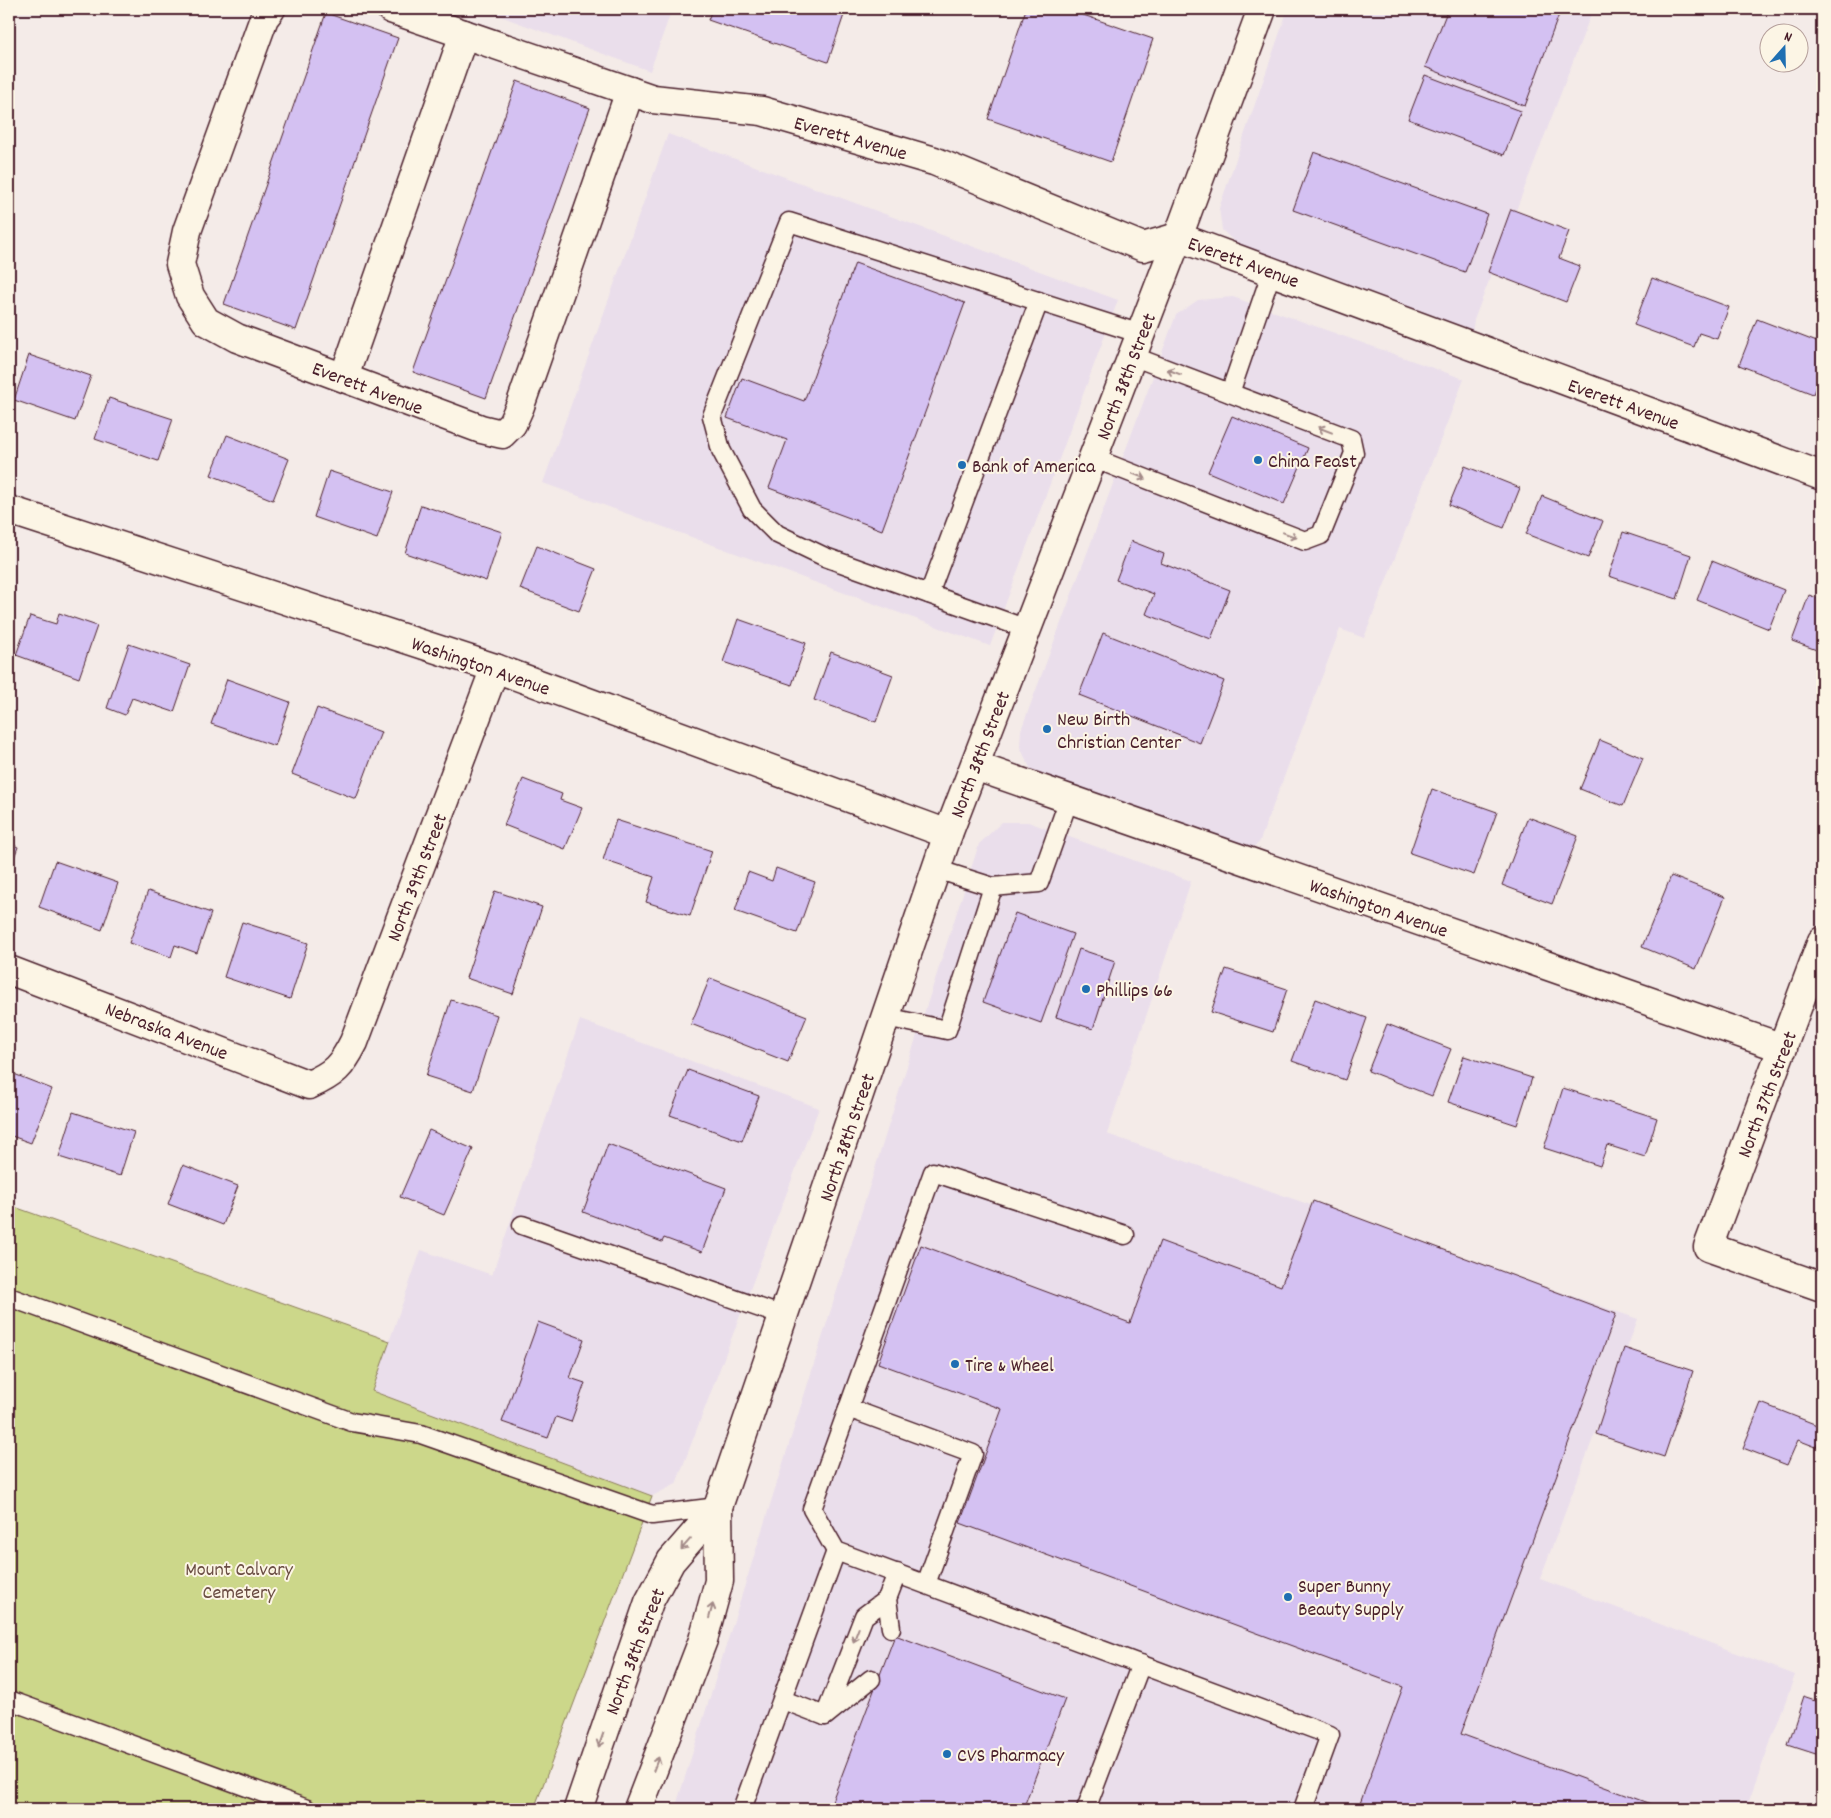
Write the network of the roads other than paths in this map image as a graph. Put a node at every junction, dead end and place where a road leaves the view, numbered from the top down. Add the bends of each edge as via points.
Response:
1 (270, 9) edge
2 (391, 9) edge
3 (1262, 9) edge
4 (464, 34) junction
5 (630, 91) junction
6 (1178, 236) junction
7 (1272, 272) junction
8 (1040, 301) junction
9 (1136, 345) junction
10 (344, 377) junction
11 (1230, 393) junction
12 (1093, 458) junction
13 (1822, 476) edge
14 (9, 510) edge
15 (929, 594) junction
16 (1027, 630) junction
17 (495, 668) junction
18 (975, 766) junction
19 (1070, 799) junction
20 (948, 834) junction
21 (936, 869) junction
22 (993, 887) junction
23 (1822, 940) edge
24 (9, 970) edge
25 (886, 1017) junction
26 (1783, 1048) junction
27 (325, 1078) joint
28 (522, 1225) dead end
29 (1125, 1235) dead end
30 (1822, 1287) edge
31 (9, 1297) edge
32 (783, 1316) junction
33 (848, 1408) junction
34 (718, 1508) junction
35 (836, 1550) junction
36 (897, 1573) junction
37 (926, 1584) junction
38 (887, 1599) junction
39 (891, 1628) dead end
40 (1141, 1664) junction
41 (871, 1680) dead end
42 (9, 1700) edge
43 (782, 1700) junction
44 (825, 1716) junction
45 (307, 1809) edge
46 (578, 1809) edge
47 (638, 1809) edge
48 (742, 1809) edge
49 (1086, 1809) edge
50 (1303, 1809) edge

1 - 10 street, Everett Avenue via 187,231 180,264 190,296 206,321 237,338
2 - 4 street, Everett Avenue
3 - 6 street, North 38th Street
4 - 5 street, Everett Avenue
4 - 10 street
5 - 6 street, Everett Avenue via 653,99 762,112 934,162 1143,247
5 - 10 street, Everett Avenue via 520,406 512,424 502,434
6 - 7 street, Everett Avenue
6 - 9 street, North 38th Street
7 - 11 lane
7 - 13 street, Everett Avenue
8 - 9 lane
8 - 15 lane
8 - 15 lane via 789,222 712,416 721,450 752,509 777,534 825,557
11 -> 9 lane
9 - 12 street, North 38th Street
12 -> 11 lane via 1305,541 1321,535 1354,453 1351,439
12 - 16 street, North 38th Street
14 - 17 street, Washington Avenue
15 - 16 lane
16 - 18 street, North 38th Street
17 - 20 street, Washington Avenue
17 - 27 street, North 39th Street via 354,1042 346,1060
18 - 19 street, Washington Avenue
18 - 20 street, North 38th Street
19 - 22 lane via 1039,883
19 - 26 street, Washington Avenue
20 - 21 street, North 38th Street
21 - 22 lane
21 - 25 street, North 38th Street
22 - 25 lane via 947,1030
23 - 26 street, North 37th Street
24 - 27 street, Nebraska Avenue via 309,1085
25 - 32 street, North 38th Street
26 - 30 street, North 37th Street via 1708,1247
28 - 32 lane
29 - 33 lane via 933,1172
31 - 34 lane via 352,1422 420,1434 652,1515
32 - 34 street, North 38th Street
33 - 35 lane via 812,1510
33 - 37 lane via 973,1454
34 -> 46 street, North 38th Street via 671,1561 649,1602
47 -> 34 street, North 38th Street via 704,1640 719,1581
35 - 36 lane
35 - 43 lane
36 - 37 lane
36 - 38 lane
37 - 40 lane
38 - 39 lane
38 -> 44 lane via 864,1616
40 - 49 lane
40 - 50 lane via 1330,1736
41 - 44 lane
42 - 45 lane
43 - 44 lane
43 - 48 lane

